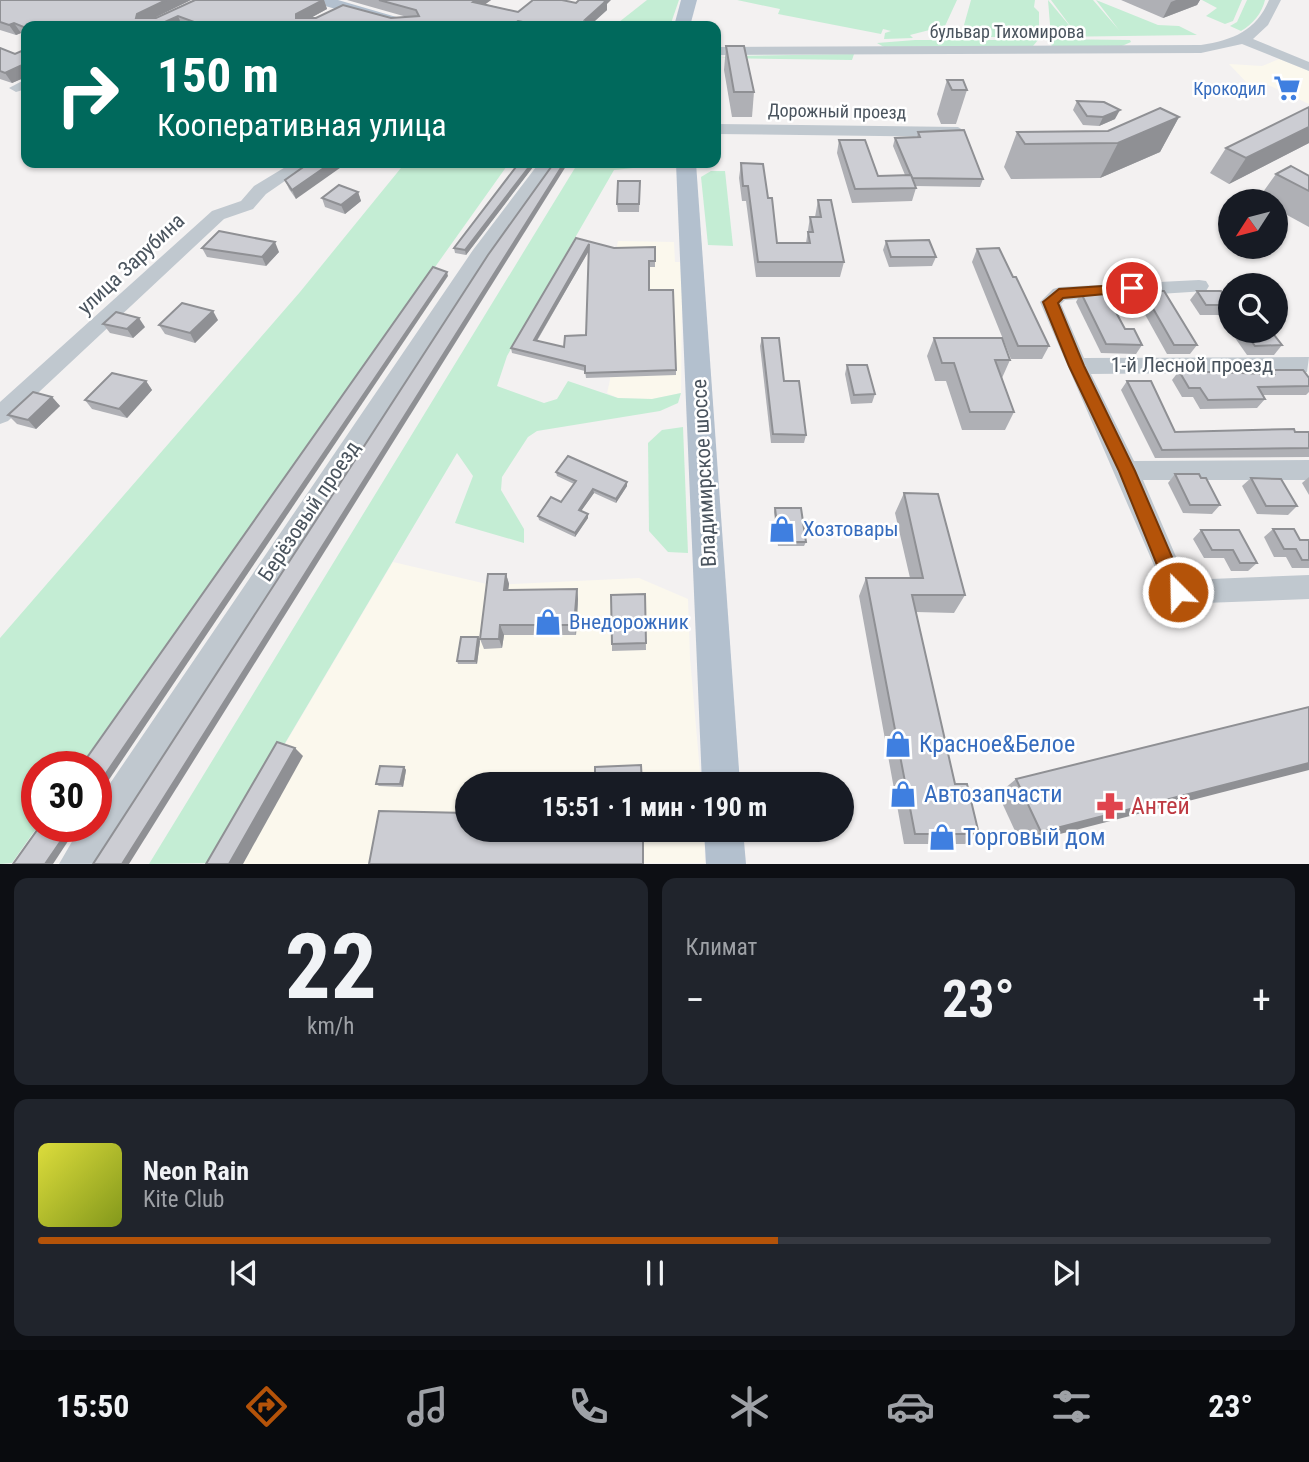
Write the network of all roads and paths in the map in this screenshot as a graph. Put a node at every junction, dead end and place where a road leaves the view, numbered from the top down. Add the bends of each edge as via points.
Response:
1 (321, 0) edge
2 (689, 0) edge
3 (1275, 0) edge
4 (345, 7) junction
5 (328, 16) edge
6 (394, 21) edge
7 (683, 21) edge
8 (1244, 40) junction
9 (721, 51) edge
10 (1309, 67) edge
11 (721, 129) edge
12 (958, 132) edge
13 (295, 168) edge
14 (543, 168) edge
15 (686, 168) edge
16 (1199, 286) dead end
17 (1059, 294) joint
18 (1307, 364) dead end
19 (1077, 366) junction
20 (0, 415) edge
21 (1309, 470) edge
22 (1127, 471) junction
23 (1309, 587) edge
24 (720, 772) edge
25 (725, 842) edge
26 (75, 863) edge
27 (726, 863) edge

1 - 4 main road
2 - 7 main road
3 - 8 street via 1258,29
4 - 5 street
4 - 6 main road
8 - 9 street, бульвар Тихомирова via 1179,50
8 - 10 street
11 - 12 street, Дорожный проезд
13 - 20 street, улица Зарубина via 260,190 247,205 218,215
14 - 26 street, Берёзовый проезд via 472,265
15 - 24 main road, Владимирское шоссе
16 - 17 street
17 - 19 street via 1050,302
18 - 19 street, 1-й Лесной проезд
19 - 22 street
21 - 22 street
22 - 23 street via 1178,592
25 - 27 main road

